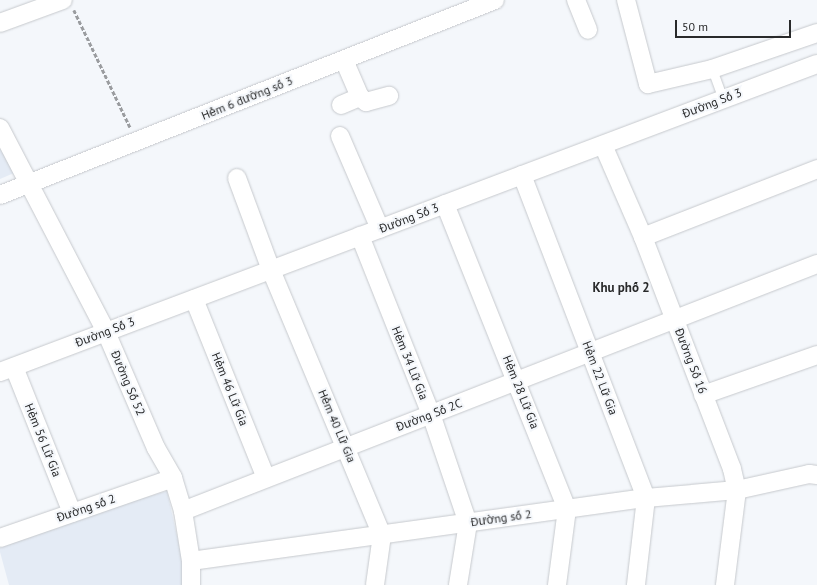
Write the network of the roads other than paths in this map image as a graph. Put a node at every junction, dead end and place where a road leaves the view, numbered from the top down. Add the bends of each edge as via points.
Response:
1 (495, 0) edge
2 (576, 0) edge
3 (626, 0) edge
4 (68, 4) edge
5 (0, 23) edge
6 (588, 30) dead end
7 (817, 33) edge
8 (344, 60) junction
9 (817, 64) edge
10 (712, 69) junction
11 (389, 96) dead end
12 (360, 98) junction
13 (723, 99) junction
14 (341, 105) dead end
15 (0, 128) edge
16 (340, 136) dead end
17 (603, 144) junction
18 (817, 169) edge
19 (522, 175) junction
20 (237, 178) dead end
21 (28, 184) junction
22 (0, 196) edge
23 (445, 204) junction
24 (380, 229) junction
25 (360, 236) junction
26 (644, 237) junction
27 (817, 264) edge
28 (271, 270) junction
29 (194, 299) junction
30 (675, 319) junction
31 (106, 332) junction
32 (590, 352) junction
33 (817, 354) edge
34 (7, 370) edge
35 (517, 380) junction
36 (703, 395) junction
37 (431, 414) junction
38 (346, 447) junction
39 (814, 473) edge
40 (173, 478) junction
41 (266, 478) junction
42 (737, 490) junction
43 (646, 498) junction
44 (567, 509) junction
45 (183, 511) junction
46 (72, 513) junction
47 (468, 523) junction
48 (382, 534) junction
49 (0, 538) edge
50 (191, 561) junction
51 (191, 585) edge
52 (375, 585) edge
53 (458, 585) edge
54 (557, 585) edge
55 (636, 585) edge
56 (725, 585) edge

1 - 8 street, Hẻm 6 đường số 3
2 - 6 street
3 - 10 street via 648,84
4 - 5 street
7 - 10 street
8 - 12 street
8 - 21 street, Hẻm 6 đường số 3
9 - 13 street, Đường Số 3
10 - 13 lane
11 - 12 street via 366,102
12 - 14 street
13 - 17 street, Đường Số 3
15 - 21 street, Đường Số 52
16 - 24 street
17 - 19 street, Đường Số 3
17 - 26 street, Đường Số 16
18 - 26 street
19 - 23 street, Đường Số 3
19 - 32 street, Hẻm 22 Lữ Gia
20 - 28 street, Hẻm 40 Lữ Gia
21 - 22 street, Hẻm 6 đường số 3
21 - 31 street, Đường Số 52
23 - 24 street, Đường Số 3
23 - 35 street, Hẻm 28 Lữ Gia
24 - 25 street, Đường Số 3
25 - 28 street, Đường Số 3
25 - 37 street, Hẻm 34 Lữ Gia
26 - 30 street, Đường Số 16
27 - 30 street, Đường Số 2C
28 - 29 street, Đường Số 3
28 - 38 street, Hẻm 40 Lữ Gia
29 - 31 street, Đường Số 3
29 - 41 street, Hẻm 46 Lữ Gia
30 - 32 street, Đường Số 2C
30 - 36 street, Đường Số 16
31 - 34 street, Đường Số 3
31 - 40 street, Đường Số 52 via 156,448
32 - 35 street, Đường Số 2C
32 - 43 street, Hẻm 22 Lữ Gia
33 - 36 street
34 - 46 street, Hẻm 56 Lữ Gia
35 - 37 street, Đường Số 2C
35 - 44 street, Hẻm 28 Lữ Gia
36 - 42 street, Đường Số 16 via 732,469
37 - 38 street, Đường Số 2C
37 - 47 street, Hẻm 34 Lữ Gia
38 - 41 street, Đường Số 2C
38 - 48 street, Hẻm 40 Lữ Gia
39 - 42 street, Đường số 2
40 - 45 street, Đường Số 52
40 - 46 street, Đường số 2
41 - 45 street, Đường Số 2C
42 - 43 street, Đường số 2
42 - 56 street, Đường Số 16
43 - 44 street, Đường số 2
43 - 55 street, Hẻm 22 Lữ Gia
44 - 47 street, Đường số 2
44 - 54 street, Hẻm 28 Lữ Gia
45 - 50 street, Đường Số 52
46 - 49 street, Đường số 2
47 - 48 street, Đường số 2
47 - 53 street, Hẻm 34 Lữ Gia
48 - 50 street, Đường số 2
48 - 52 street
50 - 51 street, Đường Số 52

